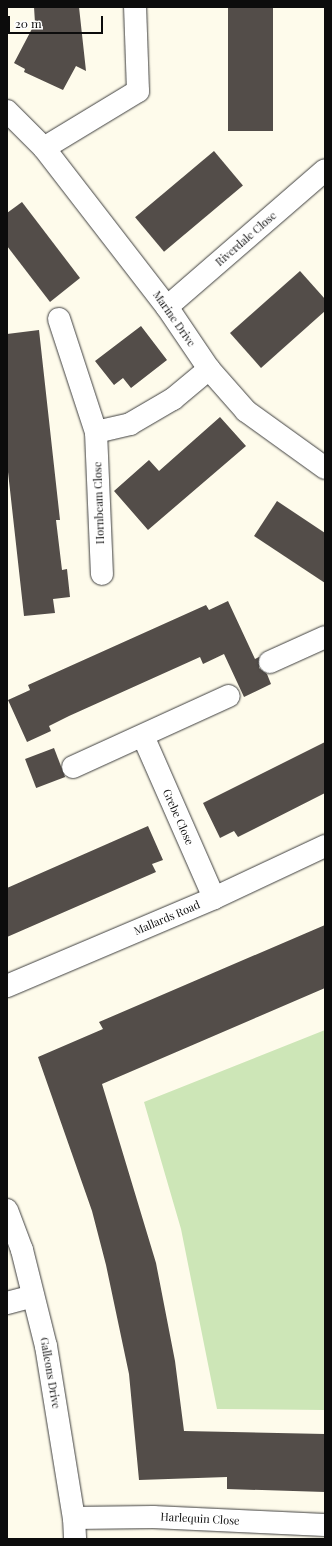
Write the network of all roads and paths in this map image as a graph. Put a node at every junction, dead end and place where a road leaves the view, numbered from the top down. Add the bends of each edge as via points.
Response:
1 (135, 7) edge
2 (11, 120) edge
3 (44, 148) junction
4 (325, 170) edge
5 (167, 307) junction
6 (59, 319) dead end
7 (209, 369) junction
8 (96, 432) junction
9 (325, 468) edge
10 (102, 574) dead end
11 (325, 637) edge
12 (270, 662) dead end
13 (228, 696) dead end
14 (143, 736) junction
15 (73, 767) dead end
16 (325, 846) edge
17 (214, 898) junction
18 (7, 986) edge
19 (7, 1210) edge
20 (33, 1296) junction
21 (7, 1303) edge
22 (325, 1525) edge
23 (75, 1528) edge

1 - 3 street via 138,91
2 - 3 street, Marine Drive
3 - 5 street, Marine Drive
4 - 5 street, Riverdale Close
5 - 7 street, Marine Drive
6 - 8 street, Hornbeam Close
7 - 8 street via 173,399 130,424
7 - 9 street, Marine Drive via 246,411
8 - 10 street, Hornbeam Close
11 - 12 street
13 - 14 street
14 - 15 street
14 - 17 street, Grebe Close
16 - 17 street, Mallards Road
17 - 18 street, Mallards Road
19 - 20 street, Galleons Drive via 22,1250
20 - 21 street
20 - 23 street, Galleons Drive via 46,1346
22 - 23 street, Harlequin Close via 153,1517

